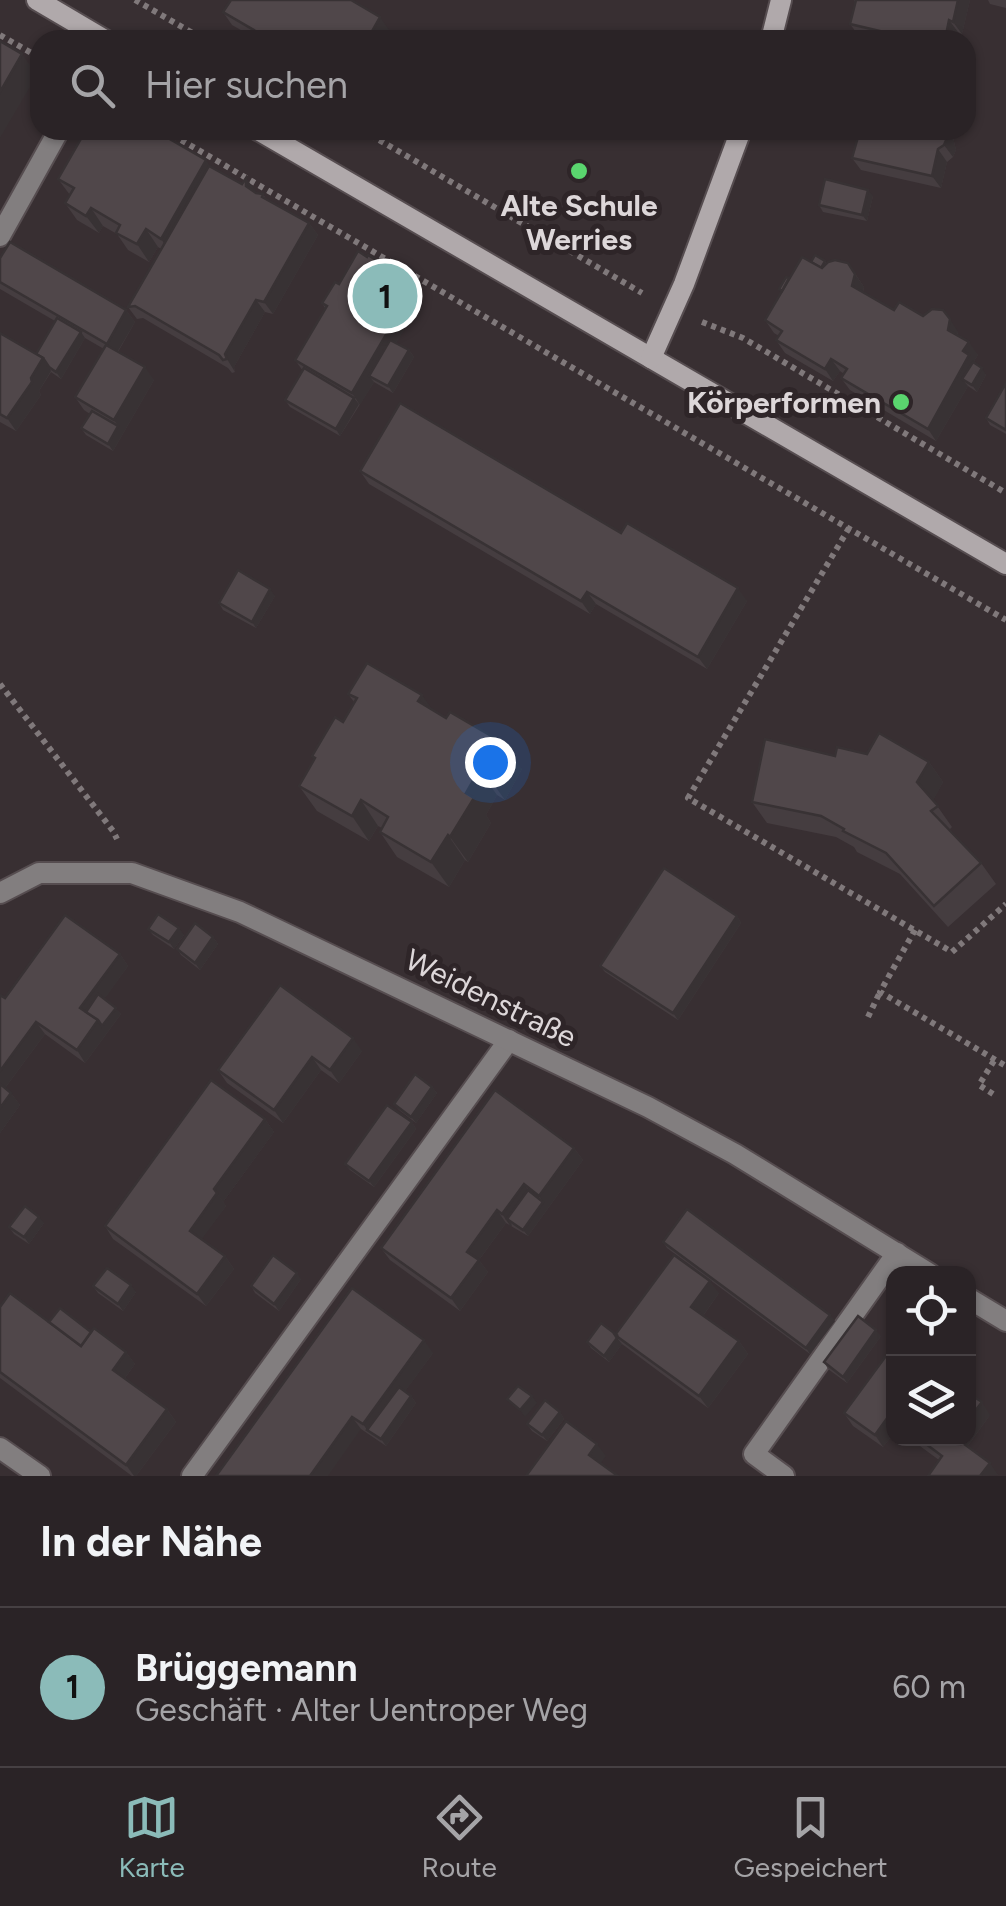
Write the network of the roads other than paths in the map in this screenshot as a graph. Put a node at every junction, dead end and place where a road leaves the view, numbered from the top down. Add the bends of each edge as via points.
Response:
1 (36, 0) edge
2 (781, 0) edge
3 (88, 30) edge
4 (774, 30) edge
5 (53, 140) edge
6 (275, 140) edge
7 (737, 140) edge
8 (0, 236) edge
9 (651, 358) junction
10 (1006, 564) edge
11 (0, 892) edge
12 (509, 1040) junction
13 (897, 1253) junction
14 (917, 1266) edge
15 (976, 1303) edge
16 (1006, 1321) edge
17 (0, 1448) edge
18 (40, 1476) edge
19 (192, 1476) edge
20 (784, 1476) edge

1 - 3 street
2 - 4 street
5 - 8 street
6 - 9 street
7 - 9 street
9 - 10 street
11 - 12 street, Weidenstraße via 39,873 132,873 240,912
12 - 13 street, Weidenstraße via 734,1154
12 - 19 street
13 - 14 street, Weidenstraße
13 - 20 street via 754,1454
15 - 16 street
17 - 18 street

